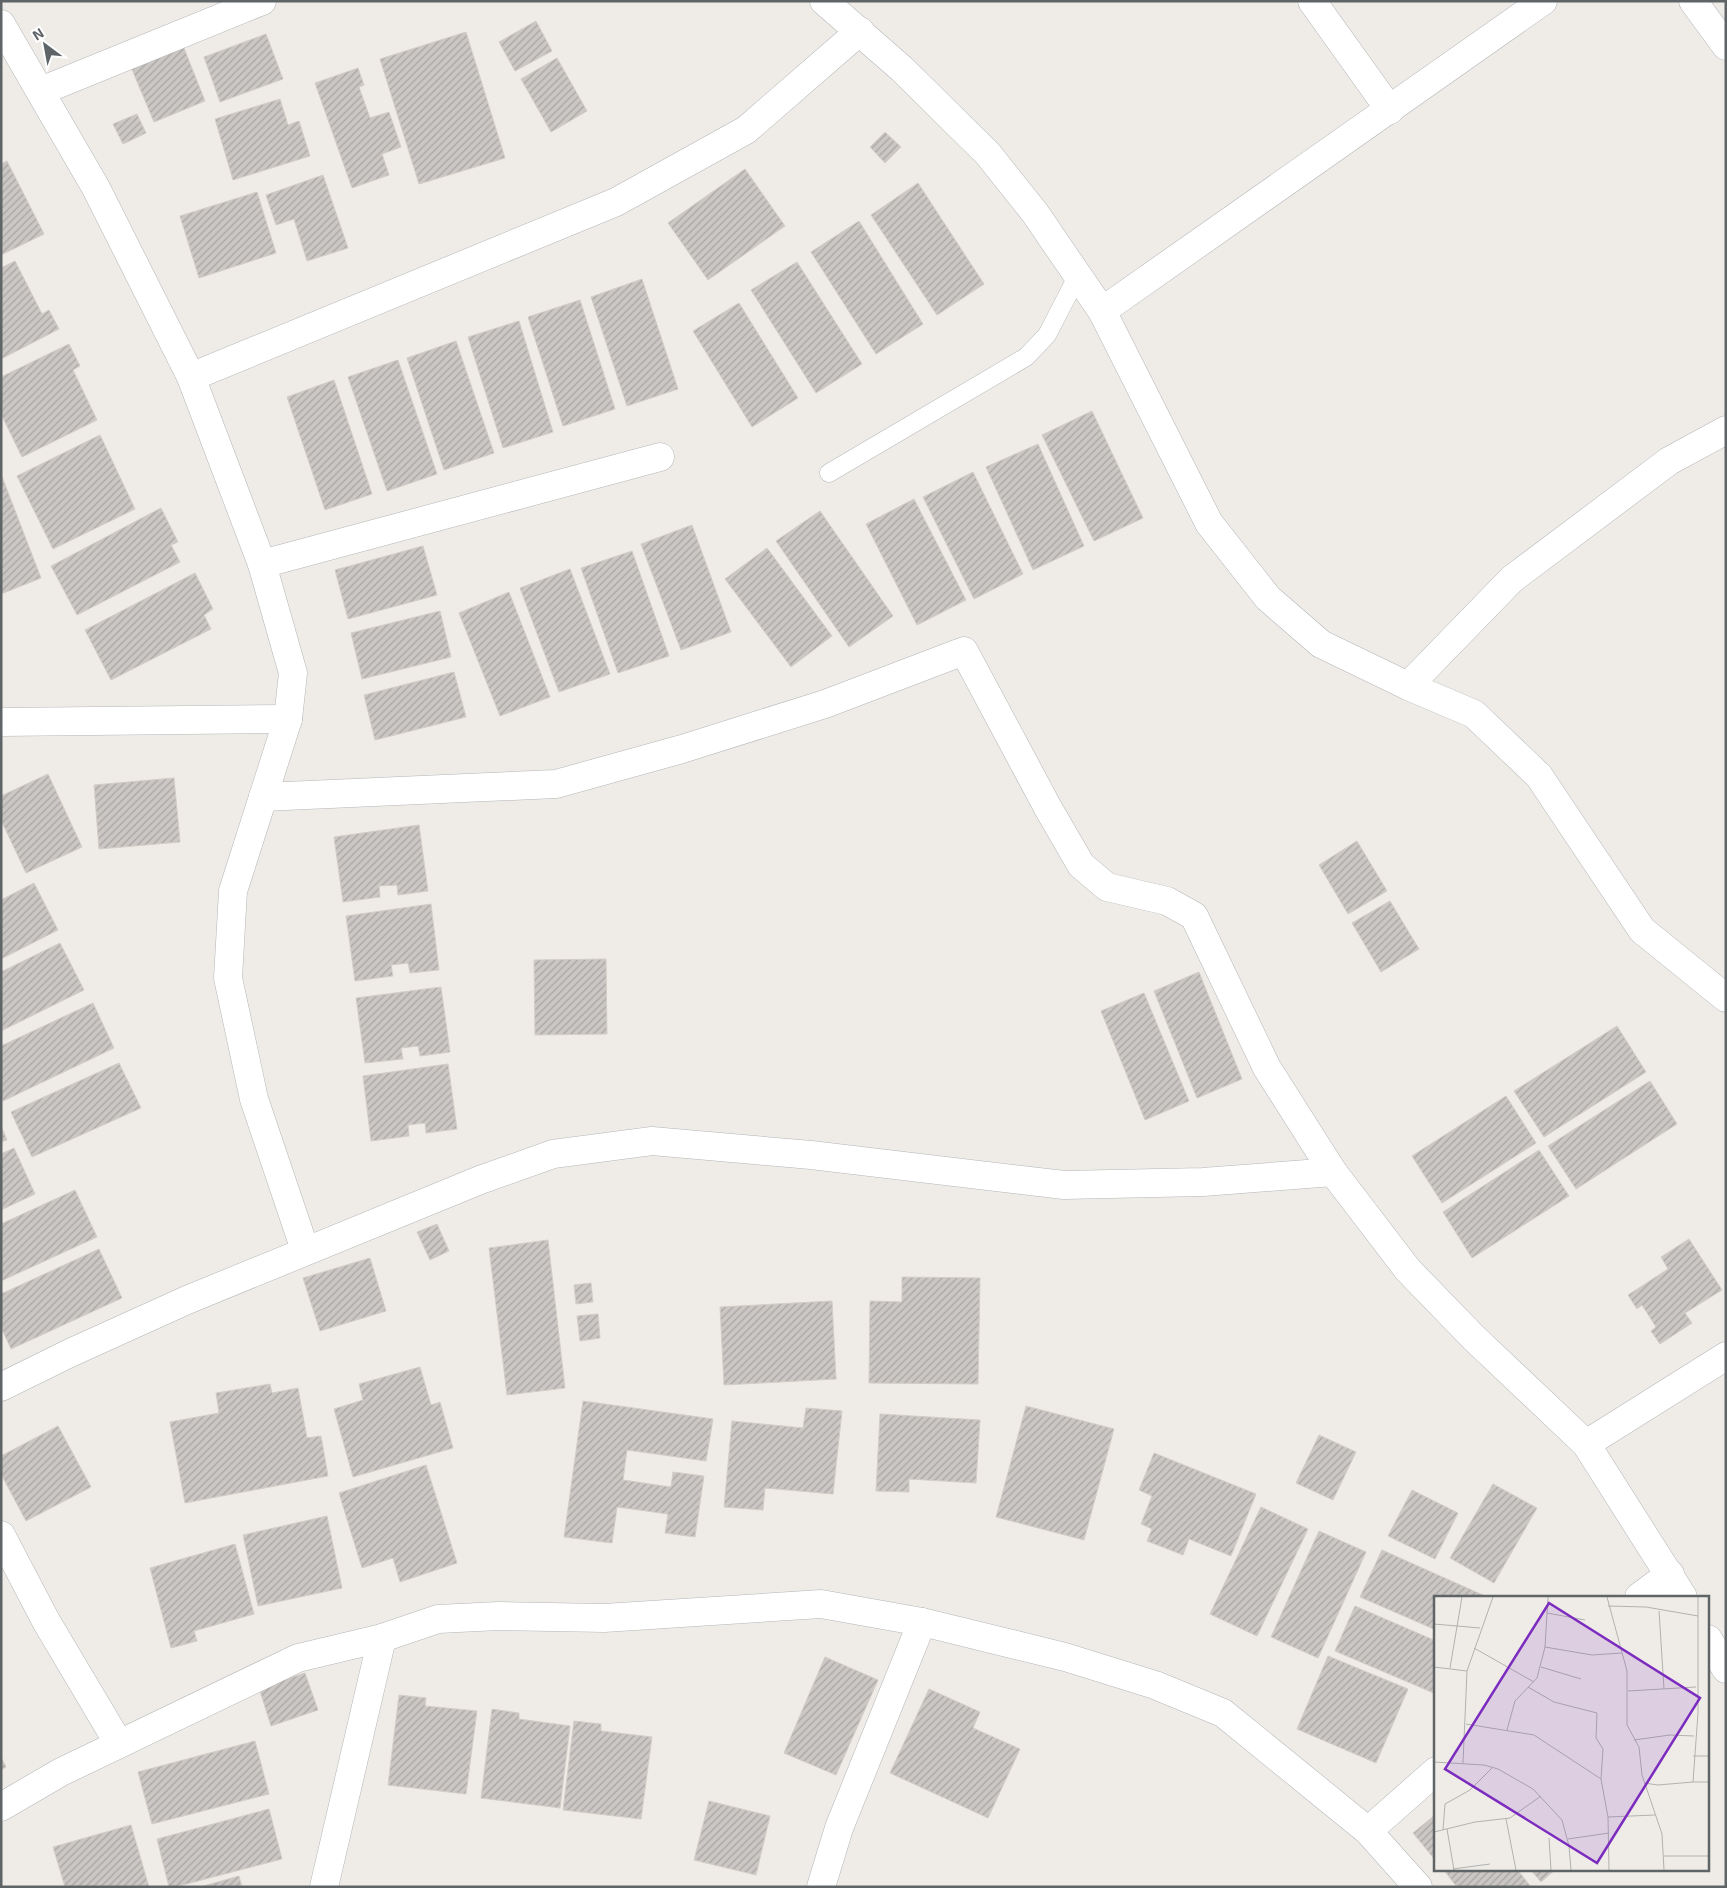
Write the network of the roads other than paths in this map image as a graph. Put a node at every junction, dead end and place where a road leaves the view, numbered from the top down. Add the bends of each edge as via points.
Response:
1 (262, 1) edge
2 (824, 1) edge
3 (1312, 1) edge
4 (1543, 1) edge
5 (1693, 1) edge
6 (1, 24) edge
7 (860, 31) junction
8 (1726, 46) edge
9 (42, 91) junction
10 (1390, 110) junction
11 (1078, 275) junction
12 (1102, 311) junction
13 (191, 377) junction
14 (1726, 430) edge
15 (660, 456) dead end
16 (829, 473) dead end
17 (262, 564) junction
18 (1408, 686) junction
19 (288, 718) junction
20 (1, 722) edge
21 (263, 796) junction
22 (1719, 984) edge
23 (1333, 1172) junction
24 (306, 1250) junction
25 (1726, 1356) edge
26 (1, 1388) edge
27 (1586, 1444) junction
28 (1, 1535) edge
29 (1677, 1586) edge
30 (1642, 1596) edge
31 (922, 1622) junction
32 (382, 1638) junction
33 (1710, 1642) edge
34 (1726, 1669) edge
35 (119, 1744) junction
36 (1434, 1773) edge
37 (1, 1807) edge
38 (1368, 1831) junction
39 (324, 1887) edge
40 (821, 1887) edge
41 (1418, 1887) edge

1 - 9 street
2 - 7 street
3 - 10 street
4 - 10 street
5 - 8 street
6 - 9 street
7 - 11 street via 988,154
7 - 13 street via 746,130 616,202
9 - 13 street via 96,188
10 - 12 street
11 - 12 street
11 - 16 lane via 1047,335 1026,357
12 - 18 street via 1209,523 1268,598 1321,644
13 - 17 street
14 - 18 street via 1669,461 1512,578
15 - 17 street
17 - 19 street via 293,673
18 - 22 street via 1474,714 1539,776 1642,930
19 - 20 street
19 - 21 street
21 - 23 street via 556,784 825,704 964,651 1081,865 1107,887 1167,901 1194,916 1267,1068
21 - 24 street via 233,891 228,978 254,1099
23 - 24 street via 1203,1182 1064,1185 811,1155 652,1141 553,1154
23 - 27 street via 1408,1270
24 - 26 street via 169,1308
25 - 27 street
27 - 29 street
28 - 35 street via 46,1621
29 - 30 street
31 - 32 street via 821,1604 604,1618 499,1616 438,1619
31 - 38 street via 1065,1657 1155,1685 1224,1713
31 - 40 street via 839,1828
32 - 35 street via 298,1658
32 - 39 street
33 - 34 street
35 - 37 street via 61,1772
36 - 38 street
38 - 41 street

